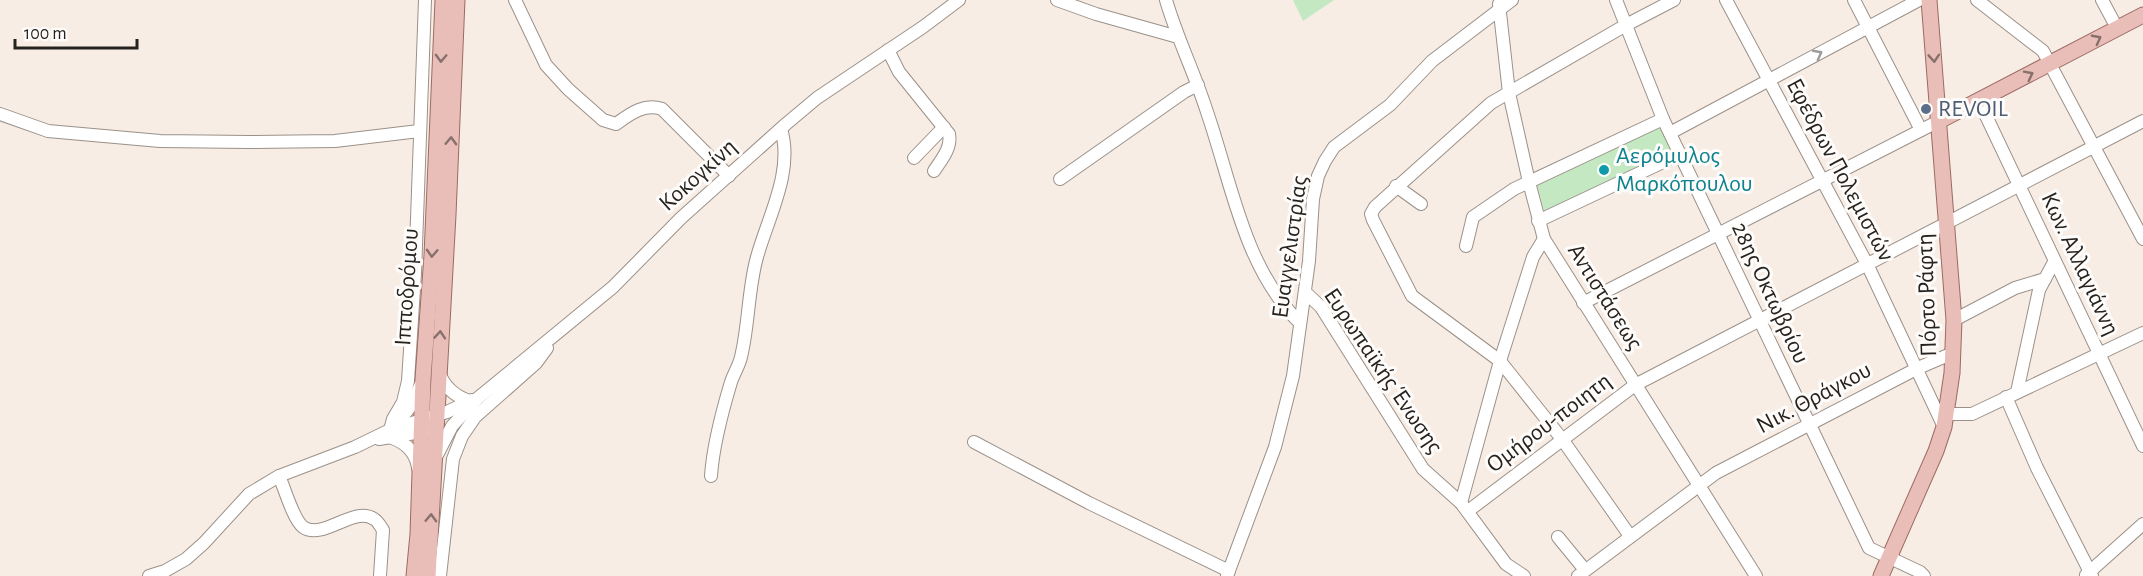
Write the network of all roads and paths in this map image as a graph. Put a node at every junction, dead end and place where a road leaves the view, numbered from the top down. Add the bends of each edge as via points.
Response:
1 (425, 0) edge
2 (443, 0) edge
3 (457, 0) edge
4 (515, 0) edge
5 (959, 0) edge
6 (1057, 0) edge
7 (1166, 0) edge
8 (1512, 0) edge
9 (1616, 0) edge
10 (1674, 0) edge
11 (1725, 0) edge
12 (1854, 0) edge
13 (1918, 0) edge
14 (1929, 0) edge
15 (1977, 0) edge
16 (2102, 0) edge
17 (1499, 4) edge
18 (2143, 15) edge
19 (1626, 25) junction
20 (1868, 27) junction
21 (2117, 28) junction
22 (1178, 37) junction
23 (888, 50) junction
24 (2050, 64) junction
25 (1768, 81) junction
26 (1198, 85) junction
27 (1509, 93) junction
28 (1979, 101) junction
29 (0, 114) edge
30 (1663, 119) junction
31 (1939, 121) junction
32 (2143, 121) edge
33 (944, 127) junction
34 (781, 129) junction
35 (1922, 130) junction
36 (419, 131) junction
37 (1670, 133) junction
38 (2094, 147) junction
39 (1680, 154) junction
40 (914, 158) dead end
41 (933, 171) dead end
42 (729, 176) junction
43 (1060, 179) dead end
44 (1823, 180) junction
45 (1529, 182) junction
46 (2020, 185) junction
47 (1396, 186) junction
48 (1421, 204) dead end
49 (1538, 221) junction
50 (1947, 224) junction
51 (1718, 234) junction
52 (2142, 234) edge
53 (1544, 239) junction
54 (1466, 246) dead end
55 (2054, 262) junction
56 (1867, 264) junction
57 (2045, 279) junction
58 (1305, 292) junction
59 (1583, 303) junction
60 (1759, 319) junction
61 (1954, 320) junction
62 (1300, 323) junction
63 (558, 333) junction
64 (2143, 333) edge
65 (1953, 353) junction
66 (2099, 354) junction
67 (1500, 361) junction
68 (438, 368) junction
69 (1918, 368) junction
70 (423, 379) junction
71 (1635, 385) junction
72 (2012, 394) junction
73 (473, 400) junction
74 (462, 414) junction
75 (1946, 421) junction
76 (428, 424) junction
77 (1809, 425) junction
78 (390, 434) junction
79 (1562, 439) junction
80 (974, 442) dead end
81 (2143, 446) edge
82 (426, 470) junction
83 (279, 476) junction
84 (711, 476) dead end
85 (1698, 486) junction
86 (1465, 507) junction
87 (2143, 524) edge
88 (1630, 536) junction
89 (1558, 537) dead end
90 (1889, 557) junction
91 (1582, 573) edge
92 (1228, 574) edge
93 (2089, 575) edge
94 (149, 576) edge
95 (380, 576) edge
96 (414, 576) edge
97 (428, 576) edge
98 (440, 576) edge
99 (1524, 576) edge
100 (1756, 576) edge
101 (1881, 576) edge
102 (1924, 576) edge

1 - 36 street
2 -> 70 main road, Ιπποδρόμου
68 -> 3 main road, Ιπποδρόμου
4 - 42 street via 546,65 603,120 616,124 645,106 662,109
5 - 23 street, Κοκογκίνη
6 - 22 street
7 - 22 street
8 - 17 street, Ευαγγελιστρίας
9 - 19 street, 28ης Οκτωβρίου
10 - 19 street
11 - 25 street, Εφέδρων Πολεμιστών
12 - 20 street
13 - 20 street
14 -> 31 main road, Πόρτο Ράφτη
15 - 24 street via 2043,51
16 - 21 street
17 - 27 street, Αντιστάσεως
17 - 58 street, Ευαγγελιστρίας via 1432,61 1390,105 1334,147 1314,191
18 - 21 main road
19 - 27 street
19 - 30 street, 28ης Οκτωβρίου
25 -> 20 street
20 - 35 street
24 -> 21 main road
22 - 26 street
23 - 33 street via 899,72
23 - 34 street, Κοκογκίνη via 817,98
28 -> 24 main road
24 - 38 street
25 - 37 street
25 - 44 street, Εφέδρων Πολεμιστών
26 - 43 street
26 - 62 street via 1249,243 1276,296
27 - 45 street, Αντιστάσεως
27 - 47 street
28 - 31 main road
28 - 46 street, Κων. Αλλαγιάννη
29 - 36 street via 48,131 160,141 336,141
30 - 37 street, 28ης Οκτωβρίου
30 - 45 street
31 - 35 street
31 - 50 main road, Πόρτο Ράφτη
32 - 38 street, Ομήρου-ποιητη
33 - 40 street
33 - 41 street via 951,140
34 - 42 street, Κοκογκίνη
34 - 84 street via 786,149 781,178 757,258 741,356 718,433
35 - 44 street
36 - 78 street via 408,381
37 - 39 street, 28ης Οκτωβρίου
38 - 46 street, Ομήρου-ποιητη
38 - 52 street
39 - 49 street
39 - 51 street, 28ης Οκτωβρίου
42 - 63 street, Κοκογκίνη via 613,287
44 - 51 street
44 - 56 street, Εφέδρων Πολεμιστών
45 - 49 street, Αντιστάσεως
45 - 54 street via 1473,217
46 - 50 street, Ομήρου-ποιητη
46 - 55 street, Κων. Αλλαγιάννη
47 - 48 street
47 - 67 street via 1371,214 1412,296
49 - 53 street, Αντιστάσεως
50 - 56 street, Ομήρου-ποιητη
50 - 61 main road, Πόρτο Ράφτη
51 - 59 street
51 - 60 street, 28ης Οκτωβρίου
53 - 59 street, Αντιστάσεως
53 - 67 street via 1533,257
55 - 57 street
55 - 66 street, Κων. Αλλαγιάννη
56 - 60 street, Ομήρου-ποιητη
56 - 69 street, Εφέδρων Πολεμιστών
57 - 61 street via 2015,288
57 - 72 street
58 - 62 street, Ευαγγελιστρίας
58 - 86 street, Ευρωπαϊκής Ένωσης via 1321,307 1423,469
59 - 71 street, Αντιστάσεως
60 - 71 street, Ομήρου-ποιητη
60 - 77 street, 28ης Οκτωβρίου
61 - 65 main road, Πόρτο Ράφτη
62 - 92 street, Ευαγγελιστρίας via 1293,376 1275,447
63 - 73 street, Κοκογκίνη
63 - 98 street via 536,363 475,417 462,436 453,459
64 - 66 street
65 - 69 street, Νικ. Θράγκου
65 - 75 main road, Πόρτο Ράφτη
66 - 72 street
66 - 81 street, Κων. Αλλαγιάννη
67 - 79 street
67 - 86 street
68 - 73 street via 452,393
68 - 76 main road, Ιπποδρόμου
69 - 75 street, Εφέδρων Πολεμιστών
69 - 77 street, Νικ. Θράγκου
70 - 76 main road, Ιπποδρόμου
70 - 78 street via 410,407
71 - 79 street, Ομήρου-ποιητη
71 - 85 street, Αντιστάσεως
72 - 75 street via 1972,414
72 - 93 street via 2037,468
73 - 74 street
73 - 76 street
74 - 76 street
74 - 82 street
75 - 90 main road, Πόρτο Ράφτη
76 - 78 street
76 - 82 main road, Ιπποδρόμου
77 - 85 street, Νικ. Θράγκου
77 - 90 street, 28ης Οκτωβρίου via 1869,548
78 - 82 street
78 - 83 street
79 - 86 street, Ομήρου-ποιητη
79 - 88 street
80 - 92 street
82 - 96 main road, Ιπποδρόμου
97 -> 82 main road, Ιπποδρόμου
83 - 94 street via 249,494 186,559
83 - 95 street via 303,527 314,530 363,514 375,519 383,530
85 - 88 street, Νικ. Θράγκου
85 - 100 street, Αντιστάσεως
86 - 99 street, Ευρωπαϊκής Ένωσης via 1506,564
87 - 93 street
88 - 91 street, Νικ. Θράγκου
89 - 91 street
90 - 101 main road, Πόρτο Ράφτη
90 - 102 street, 28ης Οκτωβρίου

